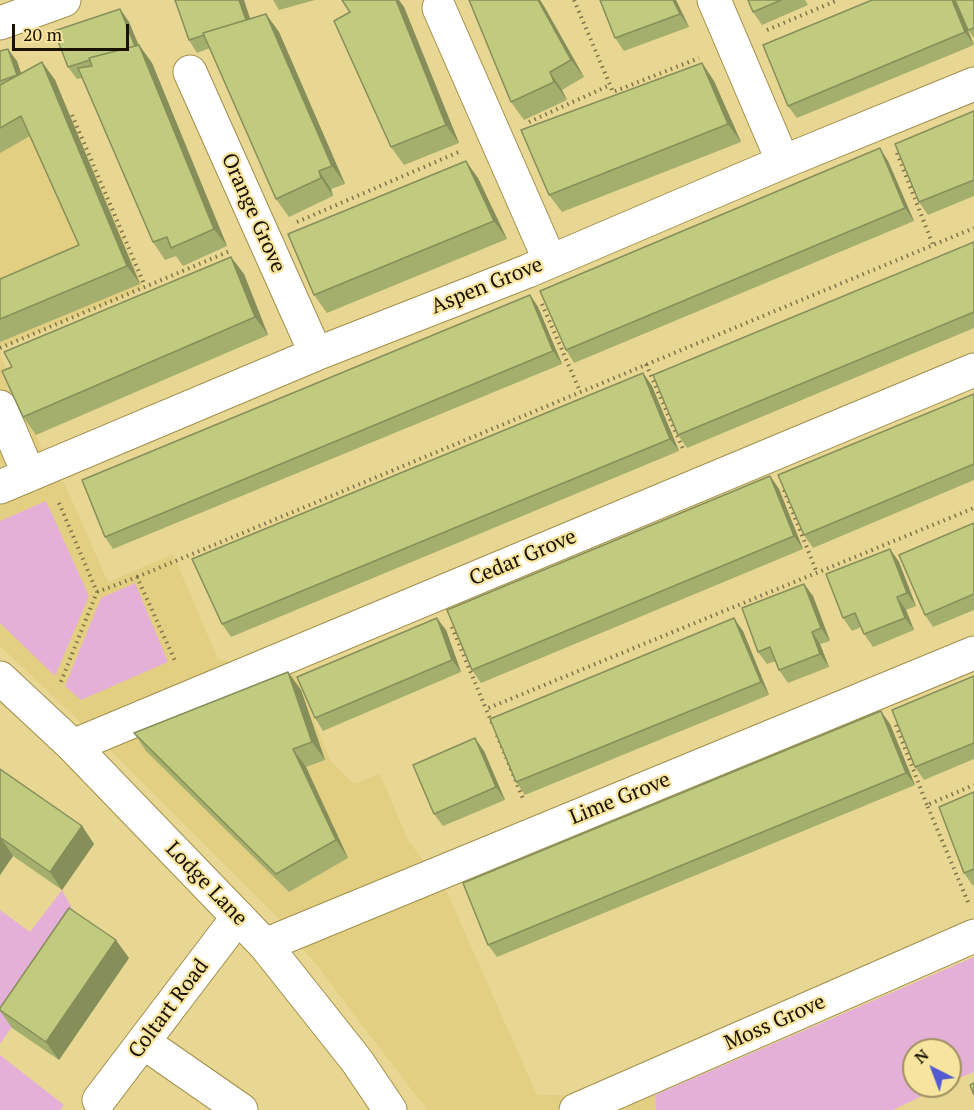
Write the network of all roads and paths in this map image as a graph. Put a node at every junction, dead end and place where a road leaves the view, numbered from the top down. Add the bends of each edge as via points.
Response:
1 (64, 0) edge
2 (574, 0) edge
3 (714, 0) edge
4 (838, 0) edge
5 (439, 8) dead end
6 (0, 23) edge
7 (734, 48) junction
8 (190, 72) dead end
9 (974, 84) edge
10 (610, 85) junction
11 (72, 116) dead end
12 (885, 121) junction
13 (499, 146) junction
14 (783, 162) junction
15 (974, 228) edge
16 (263, 236) junction
17 (933, 245) junction
18 (539, 266) junction
19 (145, 286) junction
20 (0, 348) edge
21 (316, 354) junction
22 (646, 364) junction
23 (974, 370) edge
24 (580, 391) junction
25 (0, 407) edge
26 (770, 456) junction
27 (24, 477) edge
28 (699, 485) junction
29 (974, 508) edge
30 (817, 573) junction
31 (137, 577) junction
32 (97, 592) junction
33 (438, 594) junction
34 (974, 653) edge
35 (2, 684) edge
36 (882, 691) junction
37 (191, 697) junction
38 (486, 709) junction
39 (45, 720) junction
40 (73, 746) junction
41 (974, 785) edge
42 (927, 805) junction
43 (537, 834) junction
44 (238, 917) junction
45 (972, 921) edge
46 (265, 945) junction
47 (143, 1042) junction
48 (99, 1100) dead end
49 (241, 1110) edge
50 (390, 1110) edge
51 (576, 1110) edge

1 - 6 street
2 - 10 path
3 - 7 street
4 - 7 path
5 - 13 street
7 - 10 path via 613,93
7 - 14 street
8 - 16 street, Orange Grove
9 - 12 street, Aspen Grove
10 - 13 path
11 - 19 path
12 - 14 street, Aspen Grove
12 - 17 path
13 - 16 path
13 - 18 street
14 - 18 street, Aspen Grove
15 - 17 path
16 - 19 path
16 - 21 street, Orange Grove
17 - 22 path
18 - 21 street, Aspen Grove
18 - 24 path
19 - 20 path
21 - 27 street, Aspen Grove
22 - 24 path
22 - 28 path
23 - 26 street, Cedar Grove
24 - 31 path
25 - 27 street
26 - 28 street, Cedar Grove
26 - 30 path
27 - 32 path
28 - 33 street, Cedar Grove
29 - 30 path
30 - 38 path
31 - 32 path
31 - 37 path
32 - 39 path
33 - 37 street, Cedar Grove
33 - 38 path
34 - 36 street, Lime Grove
35 - 39 street, Lodge Lane
36 - 42 path
36 - 43 street, Lime Grove
37 - 40 street, Cedar Grove
38 - 43 path
39 - 40 street, Lodge Lane
40 - 44 street, Lodge Lane
41 - 42 path
42 - 45 path
43 - 46 street, Lime Grove
44 - 46 street, Lodge Lane
44 - 47 street, Coltart Road
45 - 51 street, Moss Grove
46 - 50 street, Lodge Lane via 357,1061
47 - 48 street, Coltart Road
47 - 49 street

